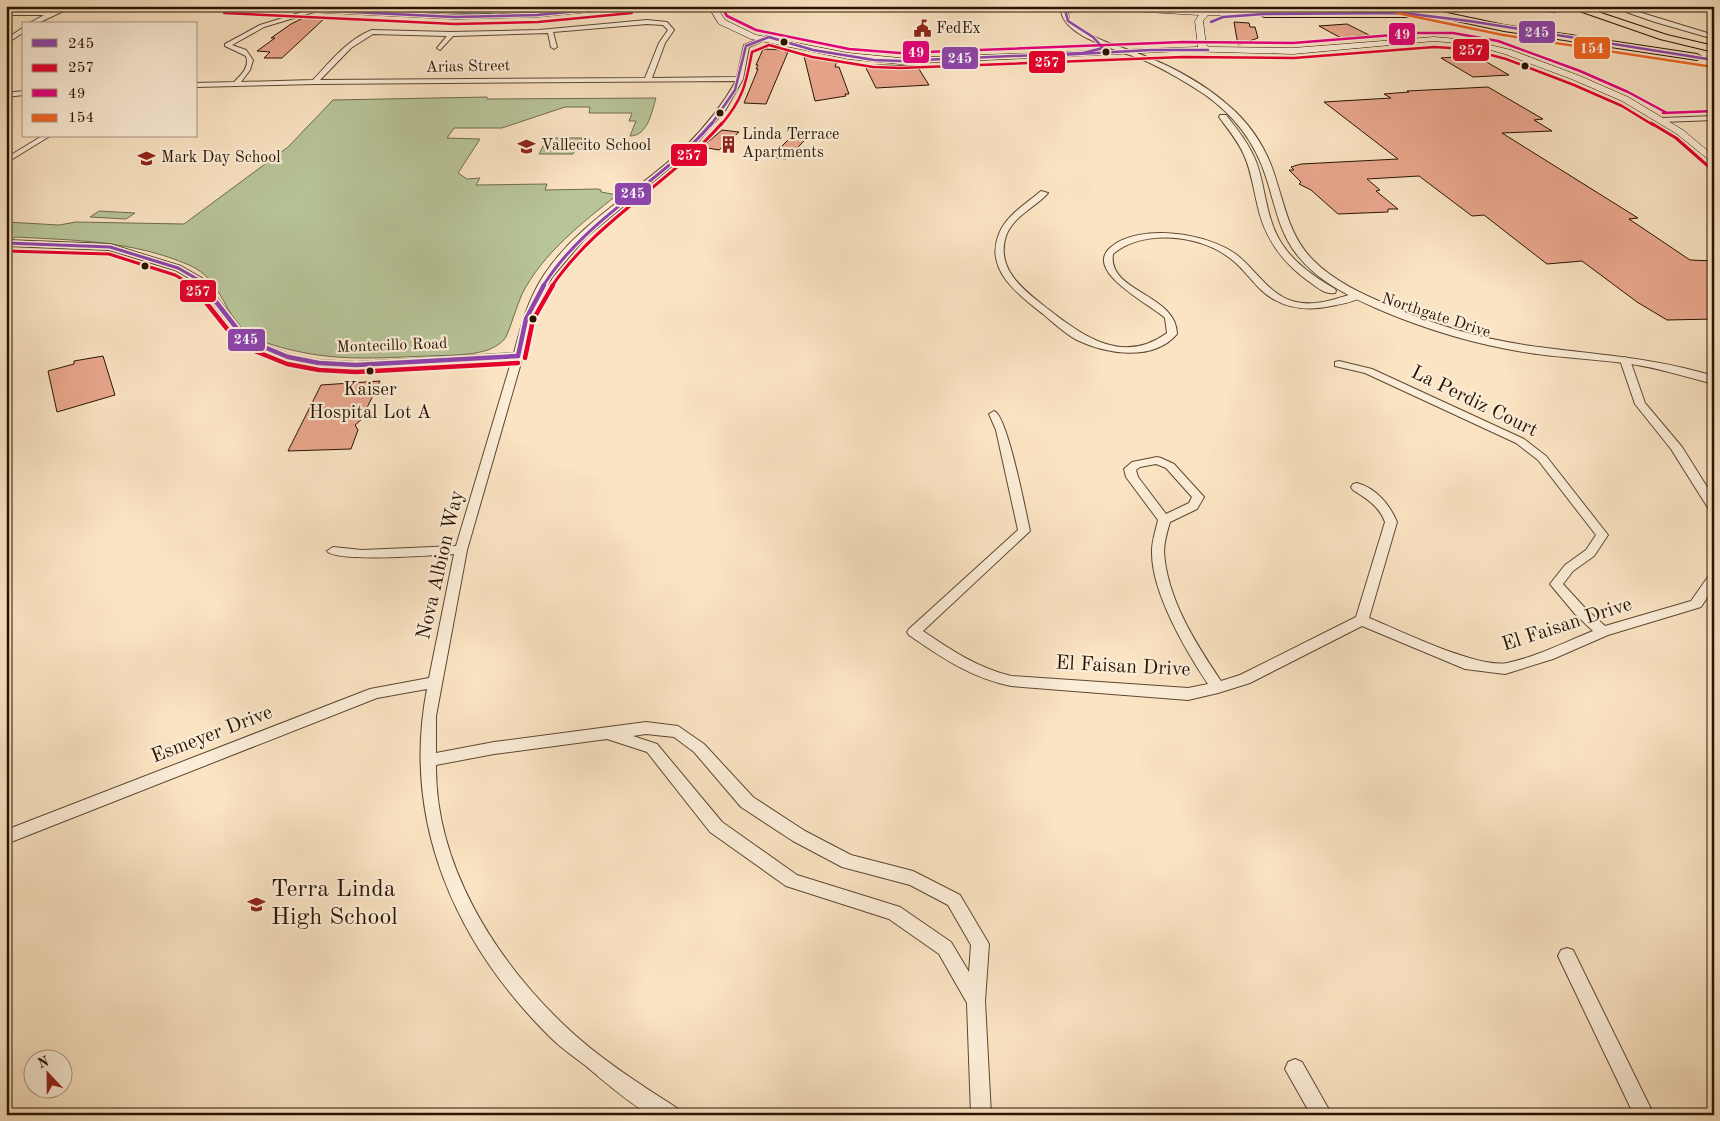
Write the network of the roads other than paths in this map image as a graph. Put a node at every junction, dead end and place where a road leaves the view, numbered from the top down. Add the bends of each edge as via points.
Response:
1 (71, 6) edge
2 (224, 6) edge
3 (340, 6) edge
4 (578, 6) edge
5 (631, 6) edge
6 (712, 6) edge
7 (722, 6) edge
8 (1052, 6) edge
9 (1085, 6) edge
10 (1150, 6) edge
11 (1198, 6) edge
12 (1312, 6) edge
13 (1342, 6) edge
14 (1400, 6) edge
15 (1422, 6) edge
16 (1450, 6) edge
17 (1559, 6) edge
18 (1570, 6) edge
19 (1612, 6) edge
20 (1094, 7) edge
21 (278, 9) junction
22 (1064, 9) edge
23 (1214, 9) edge
24 (312, 11) junction
25 (1173, 12) junction
26 (6, 13) edge
27 (51, 13) junction
28 (1264, 14) junction
29 (1479, 14) junction
30 (287, 18) junction
31 (1575, 19) dead end
32 (732, 20) junction
33 (1560, 21) dead end
34 (35, 22) edge
35 (722, 22) junction
36 (1199, 22) junction
37 (1211, 29) junction
38 (22, 30) edge
39 (550, 30) junction
40 (451, 34) junction
41 (1714, 36) edge
42 (766, 38) junction
43 (1098, 39) junction
44 (6, 42) edge
45 (554, 47) dead end
46 (440, 48) dead end
47 (1714, 49) edge
48 (1151, 50) junction
49 (1208, 50) junction
50 (1126, 51) junction
51 (1083, 54) junction
52 (1714, 54) edge
53 (1697, 57) junction
54 (1146, 59) junction
55 (1714, 60) edge
56 (648, 79) junction
57 (740, 79) junction
58 (315, 82) junction
59 (236, 84) junction
60 (198, 85) edge
61 (22, 93) edge
62 (6, 95) edge
63 (1202, 98) junction
64 (1214, 98) junction
65 (1714, 118) edge
66 (1663, 120) junction
67 (44, 138) edge
68 (6, 160) edge
69 (1714, 161) edge
70 (1044, 193) dead end
71 (6, 243) edge
72 (1359, 295) junction
73 (1347, 300) junction
74 (518, 356) junction
75 (1339, 364) dead end
76 (1627, 365) junction
77 (1714, 380) edge
78 (1714, 390) edge
79 (994, 414) dead end
80 (1357, 487) dead end
81 (1714, 508) edge
82 (1164, 520) junction
83 (462, 550) junction
84 (333, 551) dead end
85 (1714, 578) edge
86 (1362, 620) junction
87 (1603, 632) junction
88 (434, 682) junction
89 (1218, 688) junction
90 (608, 733) junction
91 (427, 761) junction
92 (6, 837) edge
93 (1567, 956) dead end
94 (976, 1000) junction
95 (1296, 1069) dead end
96 (670, 1115) edge
97 (981, 1115) edge
98 (1322, 1115) edge
99 (1644, 1115) edge

1 - 27 street
2 - 21 main road
3 - 4 main road via 460,12
5 - 24 main road via 482,17
6 - 35 main road
7 - 32 main road
8 - 22 main road
9 - 20 main road
10 - 23 main road
11 - 23 main road
12 - 23 main road
13 - 28 main road
14 - 29 highway
15 - 53 highway
16 - 29 highway
17 - 31 highway via 1576,13
18 - 47 highway via 1664,37
19 - 41 street
20 - 22 main road
20 - 25 main road
21 - 24 main road
21 - 30 street via 287,13
22 - 43 street, Northgate Drive via 1067,21
23 - 25 main road
23 - 28 main road
23 - 36 main road via 1203,15
23 - 37 main road
24 - 30 street
25 - 36 main road via 1194,16
26 - 27 street
27 - 34 street
28 - 29 highway
28 - 37 main road via 1223,17
29 - 33 highway
29 - 52 highway
29 - 53 highway via 1577,40
30 - 59 street via 251,30 227,45 241,49 251,58 248,70
32 - 35 main road
32 - 42 main road
35 - 42 main road
36 - 49 main road via 1202,46
37 - 49 main road via 1212,47
38 - 44 street
39 - 40 street
39 - 45 street
39 - 56 street via 665,23 671,30 662,43
40 - 46 street
40 - 58 street via 368,33
42 - 51 main road via 874,60
42 - 57 street, Nova Albion Way via 746,46
43 - 50 street, Northgate Drive
43 - 51 street via 1103,48
48 - 49 main road
48 - 50 main road
48 - 54 main road via 1144,52
49 - 66 main road via 1292,51 1434,39 1468,42 1508,52 1577,78
50 - 51 main road
50 - 54 street, Northgate Drive
50 - 63 street, Northgate Drive via 1127,55 1159,70
53 - 55 highway
54 - 64 street, Northgate Drive via 1174,72
56 - 57 street, Arias Street
56 - 58 street, Arias Street
57 - 74 street, Nova Albion Way via 724,108 687,149 583,235 548,276 528,315
58 - 59 street, Arias Street
59 - 60 street, Arias Street
61 - 62 street
63 - 64 street
63 - 73 street, Northgate Drive via 1230,125 1245,147 1277,244 1298,268
64 - 72 street, Northgate Drive via 1236,117 1259,147 1293,244 1313,266
65 - 66 street
66 - 69 main road
67 - 68 street
70 - 73 street via 1002,234 1000,260 1008,278 1024,296 1078,336 1093,343 1129,350 1149,348 1172,334 1173,324 1168,316 1121,283 1108,267 1111,252 1119,245 1146,237 1189,239 1227,251 1269,292 1290,303 1317,306
71 - 74 street, Montecillo Road via 110,247 178,268 199,280 245,339 288,357 356,365
72 - 73 street
72 - 76 street, Northgate Drive via 1417,321 1488,342
73 - 76 street, Northgate Drive via 1409,327 1477,348 1525,358
74 - 83 street, Nova Albion Way
75 - 87 street, La Perdiz Court via 1368,371 1520,441 1542,458 1602,535 1590,553 1569,568 1556,584
76 - 77 street, Northgate Drive via 1672,368
76 - 78 street, Northgate Drive
76 - 81 street via 1640,404 1676,447
79 - 89 street, El Faisan Drive via 1001,430 1024,531 914,632 963,665 997,678 1188,694
80 - 86 street via 1380,501 1391,522
82 - 82 street via 1193,506 1198,497 1170,466 1157,460 1136,464 1130,469 1132,476
82 - 89 street via 1157,553 1169,599 1192,647
83 - 84 street via 362,554
83 - 88 street, Nova Albion Way
85 - 87 street, El Faisan Drive via 1696,604
86 - 87 street, El Faisan Drive via 1470,665 1505,669
86 - 89 street, El Faisan Drive
88 - 91 street, Nova Albion Way
88 - 92 street, Esmeyer Drive via 375,694
90 - 91 street via 494,748
90 - 94 street via 652,748 716,827 792,881 894,913 945,948
90 - 94 street via 646,728 678,732 699,748 747,802 798,836 848,862 913,878 954,900 980,944
91 - 96 street, Nova Albion Way via 432,814 442,851 464,907 494,958 558,1032 628,1088
93 - 99 street
94 - 97 street
95 - 98 street

